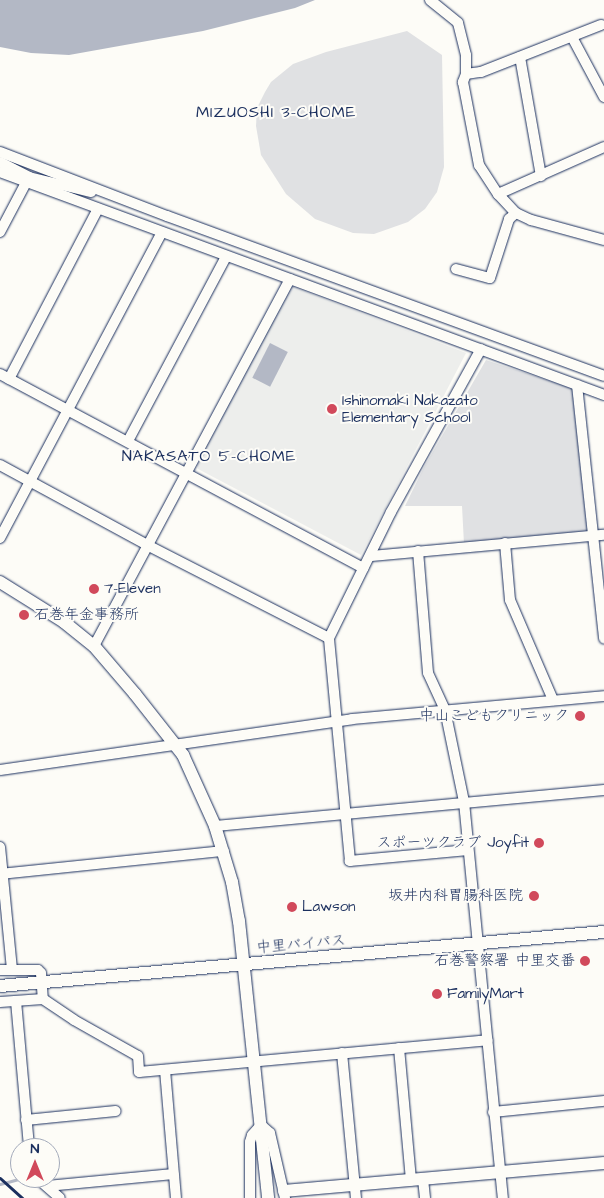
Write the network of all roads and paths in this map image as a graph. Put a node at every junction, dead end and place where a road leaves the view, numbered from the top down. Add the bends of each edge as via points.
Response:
1 (430, 0) edge
2 (601, 25) dead end
3 (572, 37) junction
4 (520, 57) junction
5 (466, 74) junction
6 (604, 97) edge
7 (604, 147) edge
8 (0, 152) edge
9 (0, 162) edge
10 (0, 172) edge
11 (541, 176) junction
12 (28, 179) junction
13 (96, 188) junction
14 (498, 194) junction
15 (98, 210) junction
16 (516, 212) junction
17 (0, 232) edge
18 (162, 232) junction
19 (604, 240) edge
20 (226, 257) junction
21 (456, 269) dead end
22 (290, 279) junction
23 (481, 349) junction
24 (604, 376) edge
25 (5, 377) edge
26 (577, 385) junction
27 (604, 395) edge
28 (69, 410) junction
29 (128, 441) junction
30 (0, 465) edge
31 (187, 472) junction
32 (30, 482) junction
33 (604, 535) edge
34 (592, 536) junction
35 (0, 538) edge
36 (505, 543) junction
37 (149, 546) junction
38 (418, 551) junction
39 (370, 556) junction
40 (364, 568) junction
41 (0, 582) edge
42 (329, 638) junction
43 (604, 639) edge
44 (94, 646) junction
45 (604, 696) edge
46 (553, 700) junction
47 (445, 710) junction
48 (337, 721) junction
49 (175, 744) junction
50 (0, 770) edge
51 (604, 790) edge
52 (464, 802) junction
53 (345, 814) junction
54 (215, 826) junction
55 (0, 847) edge
56 (468, 850) junction
57 (224, 851) junction
58 (1, 874) edge
59 (604, 932) edge
60 (478, 944) junction
61 (244, 965) junction
62 (12, 969) junction
63 (0, 970) edge
64 (42, 982) junction
65 (0, 986) edge
66 (43, 999) junction
67 (16, 1001) junction
68 (0, 1002) edge
69 (488, 1040) junction
70 (399, 1048) junction
71 (342, 1054) junction
72 (254, 1062) junction
73 (165, 1070) junction
74 (604, 1101) edge
75 (116, 1111) dead end
76 (493, 1112) junction
77 (26, 1120) junction
78 (261, 1125) junction
79 (27, 1138) edge
80 (604, 1163) edge
81 (500, 1173) junction
82 (173, 1174) junction
83 (417, 1179) junction
84 (60, 1185) edge
85 (49, 1188) edge
86 (355, 1192) edge
87 (285, 1194) edge
88 (60, 1198) edge
89 (176, 1198) edge
90 (250, 1198) edge
91 (268, 1198) edge
92 (425, 1198) edge
93 (503, 1198) edge

1 - 5 street via 458,22 466,55
2 - 3 street
3 - 4 street
3 - 6 street
4 - 5 street via 481,72
4 - 11 street
5 - 14 street via 463,82 479,165
7 - 11 street
8 - 13 street
9 - 12 street
10 - 12 street
11 - 14 street
12 - 13 street via 93,192
12 - 15 street
12 - 17 street
13 - 24 street
14 - 16 street
15 - 18 street
15 - 25 street
16 - 19 street via 531,220
16 - 21 street via 509,219 490,278
18 - 20 street
18 - 28 street
20 - 22 street
20 - 29 street
22 - 23 street
22 - 31 street
23 - 26 street
23 - 39 street
25 - 28 street
26 - 27 street
26 - 34 street
28 - 29 street
28 - 32 street
29 - 31 street
30 - 32 street
31 - 37 street
31 - 40 street
32 - 35 street
32 - 37 street
33 - 34 street
34 - 36 street
34 - 43 street
36 - 38 street
36 - 46 street via 510,600
37 - 42 street
37 - 44 street
38 - 39 street
38 - 47 street via 428,673
39 - 40 street
40 - 42 street
41 - 44 street via 64,622
42 - 48 street
44 - 49 street
45 - 46 street
46 - 47 street
47 - 48 street
47 - 52 street
48 - 49 street
48 - 53 street
49 - 50 street
49 - 54 street
51 - 52 street
52 - 53 street
52 - 56 street
53 - 54 street
53 - 56 street via 350,861
54 - 57 street
55 - 58 street
56 - 60 street
57 - 58 street
57 - 61 street via 236,899
58 - 62 street
59 - 60 street, 中里バイパス
60 - 61 street, 中里バイパス
60 - 69 street
61 - 64 street, 中里バイパス
61 - 72 street
62 - 63 street
62 - 64 street via 38,970
64 - 65 street, 中里バイパス
64 - 66 street
66 - 67 street
66 - 73 street via 138,1056 139,1072
67 - 68 street
67 - 77 street
69 - 70 street
69 - 76 street
70 - 71 street
70 - 83 street
71 - 72 street
71 - 86 street
72 - 73 street
72 - 78 street
73 - 82 street
74 - 76 street
75 - 77 street
76 - 81 street
77 - 79 street
78 - 87 street via 270,1133
78 - 90 street via 252,1135 248,1156
78 - 91 street
80 - 81 street
81 - 83 street
81 - 93 street
82 - 84 street
82 - 89 street
83 - 86 street
83 - 92 street
85 - 88 street
86 - 87 street

